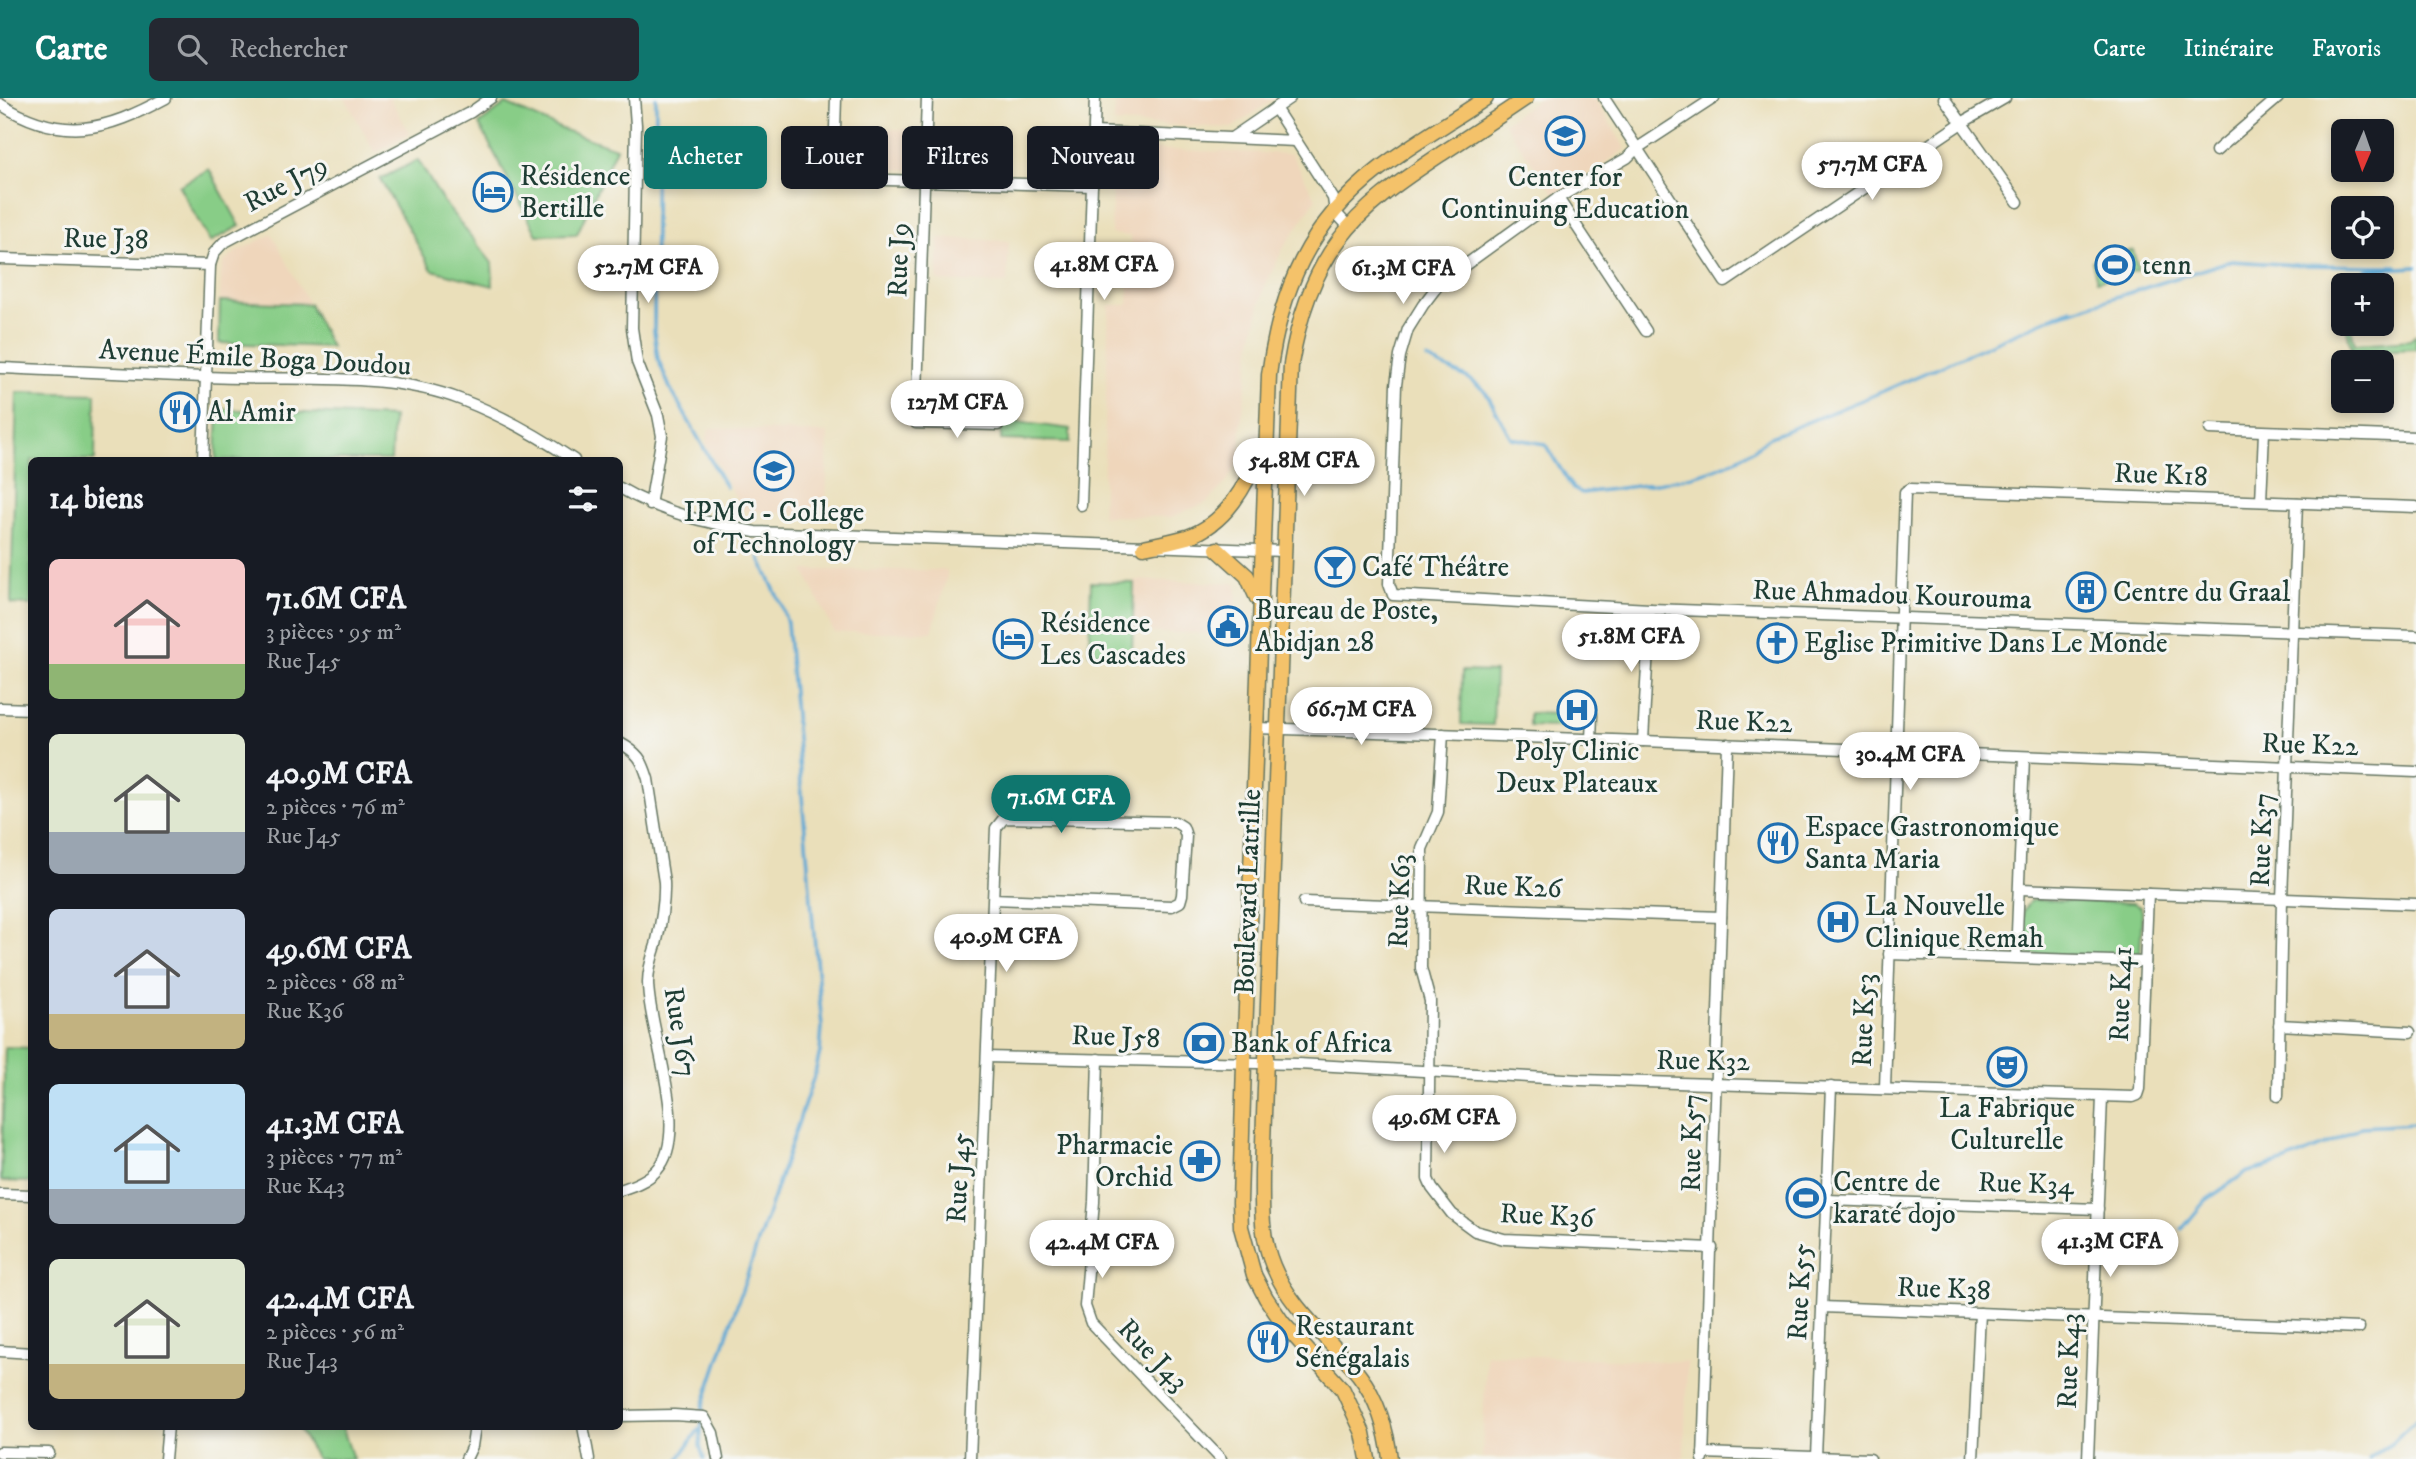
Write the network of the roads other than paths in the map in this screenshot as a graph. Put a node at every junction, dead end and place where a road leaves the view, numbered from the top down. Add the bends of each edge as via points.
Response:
1 (166, 98) edge
2 (491, 98) edge
3 (634, 98) edge
4 (836, 98) edge
5 (927, 98) edge
6 (1095, 98) edge
7 (1290, 98) edge
8 (1486, 98) edge
9 (1526, 98) edge
10 (1604, 98) edge
11 (1714, 98) edge
12 (1944, 98) edge
13 (2005, 98) edge
14 (2278, 98) edge
15 (0, 104) edge
16 (1275, 108) junction
17 (1960, 124) junction
18 (926, 126) edge
19 (1094, 126) edge
20 (1159, 134) edge
21 (1233, 137) junction
22 (1296, 141) junction
23 (1636, 149) junction
24 (2216, 151) dead end
25 (902, 180) edge
26 (925, 189) edge
27 (1092, 189) edge
28 (1558, 198) junction
29 (2018, 202) dead end
30 (1338, 204) junction
31 (1360, 216) junction
32 (1349, 227) junction
33 (0, 259) edge
34 (210, 264) junction
35 (1646, 331) dead end
36 (0, 368) edge
37 (205, 377) junction
38 (998, 425) dead end
39 (2210, 429) dead end
40 (2264, 432) junction
41 (2416, 437) edge
42 (1266, 438) junction
43 (203, 457) edge
44 (569, 457) edge
45 (623, 490) edge
46 (1905, 492) joint
47 (2261, 501) junction
48 (2297, 503) junction
49 (650, 505) junction
50 (1082, 505) dead end
51 (2416, 507) edge
52 (1144, 547) junction
53 (1217, 549) junction
54 (1261, 550) junction
55 (1284, 551) junction
56 (1259, 604) junction
57 (1650, 609) junction
58 (1900, 618) junction
59 (2291, 630) junction
60 (2416, 636) edge
61 (0, 708) edge
62 (28, 709) edge
63 (1592, 715) dead end
64 (1255, 728) junction
65 (1279, 729) junction
66 (1443, 734) junction
67 (1591, 740) junction
68 (1643, 741) junction
69 (1727, 744) junction
70 (623, 745) edge
71 (1895, 751) junction
72 (2024, 757) junction
73 (2287, 767) junction
74 (2416, 772) edge
75 (2020, 889) junction
76 (2148, 894) junction
77 (993, 899) junction
78 (2282, 899) junction
79 (1304, 902) dead end
80 (2416, 904) edge
81 (1421, 906) junction
82 (1721, 917) junction
83 (1889, 954) junction
84 (2017, 957) junction
85 (2145, 962) junction
86 (2279, 1025) junction
87 (2410, 1032) dead end
88 (987, 1056) junction
89 (1097, 1059) junction
90 (1244, 1063) junction
91 (1267, 1063) junction
92 (1429, 1071) junction
93 (1716, 1083) junction
94 (1831, 1087) junction
95 (1885, 1088) junction
96 (2138, 1095) joint
97 (2278, 1096) dead end
98 (2102, 1097) junction
99 (623, 1189) edge
100 (0, 1194) edge
101 (28, 1195) edge
102 (1827, 1200) junction
103 (2098, 1209) junction
104 (1712, 1248) junction
105 (1822, 1307) junction
106 (1980, 1313) junction
107 (2093, 1317) junction
108 (2359, 1328) dead end
109 (0, 1351) edge
110 (28, 1353) edge
111 (623, 1416) edge
112 (168, 1430) edge
113 (474, 1430) edge
114 (584, 1430) edge
115 (0, 1452) edge
116 (49, 1453) dead end
117 (1703, 1456) edge
118 (1816, 1457) junction
119 (165, 1459) edge
120 (466, 1459) edge
121 (589, 1459) edge
122 (718, 1459) edge
123 (971, 1459) edge
124 (1222, 1459) edge
125 (1368, 1459) edge
126 (1390, 1459) edge
127 (1870, 1459) edge
128 (1973, 1459) edge
129 (2088, 1459) edge

1 - 15 street via 93,128 48,125
2 - 34 street, Rue J79 via 223,243
3 - 49 street via 632,328 637,362 662,436
4 - 25 street via 834,159 840,172 853,178
5 - 18 street, Rue J9
6 - 19 street
7 - 16 street
8 - 30 main road via 1380,169
9 - 31 main road, Boulevard Latrille via 1398,183
10 - 23 street
11 - 23 street, Rue Ahmadou Kourouma
12 - 17 street
13 - 17 street
14 - 24 street
16 - 21 street
16 - 22 street
17 - 23 street via 1725,282
17 - 29 street
20 - 21 street
21 - 22 street
22 - 30 street
23 - 28 street, Rue Ahmadou Kourouma
26 - 38 street, Rue J9 via 916,423
27 - 50 street
28 - 35 street
28 - 57 street, Rue Ahmadou Kourouma via 1439,284 1408,329 1396,385 1391,591 1397,596
30 - 31 street
30 - 32 street
30 - 42 main road via 1300,262 1278,319
31 - 32 main road, Boulevard Latrille
32 - 55 main road, Boulevard Latrille via 1323,266 1296,335
33 - 34 street, Rue J38
34 - 37 street
36 - 37 street, Avenue Émile Boga Doudou
37 - 43 street
37 - 44 street, Avenue Émile Boga Doudou via 377,382 420,388 471,404
39 - 40 street
40 - 41 street
40 - 47 street
42 - 52 main road via 1248,479 1223,515 1188,537
42 - 54 main road
45 - 49 street
46 - 47 street, Rue K18
46 - 58 street, Rue K53
47 - 48 street, Rue K18
48 - 51 street, Rue K18
48 - 59 street, Rue K37
49 - 52 street via 755,532
52 - 53 street
53 - 54 street
53 - 56 main road via 1247,576
54 - 55 street
54 - 56 main road, Boulevard Latrille
55 - 65 main road, Boulevard Latrille
56 - 64 main road, Boulevard Latrille
57 - 58 street, Rue Ahmadou Kourouma
57 - 68 street
58 - 59 street, Rue Ahmadou Kourouma
58 - 71 street, Rue K53
59 - 60 street, Rue Ahmadou Kourouma
59 - 73 street, Rue K37
61 - 62 street
63 - 67 street
64 - 65 street, Rue K22
64 - 90 main road, Boulevard Latrille
65 - 66 street, Rue K22
65 - 91 main road, Boulevard Latrille
66 - 67 street, Rue K22
66 - 81 street, Rue K63 via 1438,812 1422,849
67 - 68 street, Rue K22
68 - 69 street, Rue K22
69 - 71 street, Rue K22
69 - 82 street, Rue K57
70 - 99 street, Rue J67 via 636,752 646,772 664,882 662,920 648,980 672,1124 669,1148 658,1170
71 - 72 street, Rue K22
71 - 83 street, Rue K53
72 - 73 street, Rue K22
72 - 75 street
73 - 74 street, Rue K22
73 - 78 street, Rue K37
75 - 76 street
75 - 84 street
76 - 78 street
76 - 85 street, Rue K41
77 - 77 street, Rue J45 via 996,828 1004,818 1175,822 1183,827 1182,895 1172,906
77 - 88 street, Rue J45
78 - 80 street
78 - 86 street, Rue K37
79 - 81 street, Rue K26
81 - 82 street, Rue K26
81 - 92 street, Rue K63 via 1422,977 1430,1001
82 - 93 street, Rue K57
83 - 84 street
83 - 95 street, Rue K53
84 - 85 street
85 - 96 street, Rue K41
86 - 87 street
86 - 97 street, Rue K37
88 - 89 street, Rue J58
88 - 123 street, Rue J45
89 - 90 street, Rue J58
89 - 124 street, Rue J43 via 1087,1314
90 - 91 street, Rue J58
90 - 125 main road, Boulevard Latrille via 1240,1202 1246,1252 1282,1322 1343,1390 1363,1433
91 - 92 street, Rue K32
91 - 126 main road, Boulevard Latrille via 1262,1224 1272,1265 1297,1307 1360,1376 1385,1427
92 - 93 street, Rue K32
92 - 104 street, Rue K36 via 1428,1179 1452,1214 1475,1231 1504,1239
93 - 94 street, Rue K32
93 - 104 street, Rue K57
94 - 95 street, Rue K32
94 - 102 street, Rue K55
95 - 98 street, Rue K32
96 - 98 street, Rue K32
98 - 103 street, Rue K43
100 - 101 street
102 - 103 street, Rue K34
102 - 105 street, Rue K55
103 - 107 street, Rue K43
104 - 117 street, Rue K57
105 - 106 street, Rue K38
105 - 118 street, Rue K55
106 - 107 street, Rue K38
106 - 128 street
107 - 108 street, Rue K38
107 - 129 street, Rue K43
109 - 110 street
111 - 122 street via 704,1417
112 - 119 street
113 - 120 street
114 - 121 street
115 - 116 street
117 - 118 street
118 - 127 street

